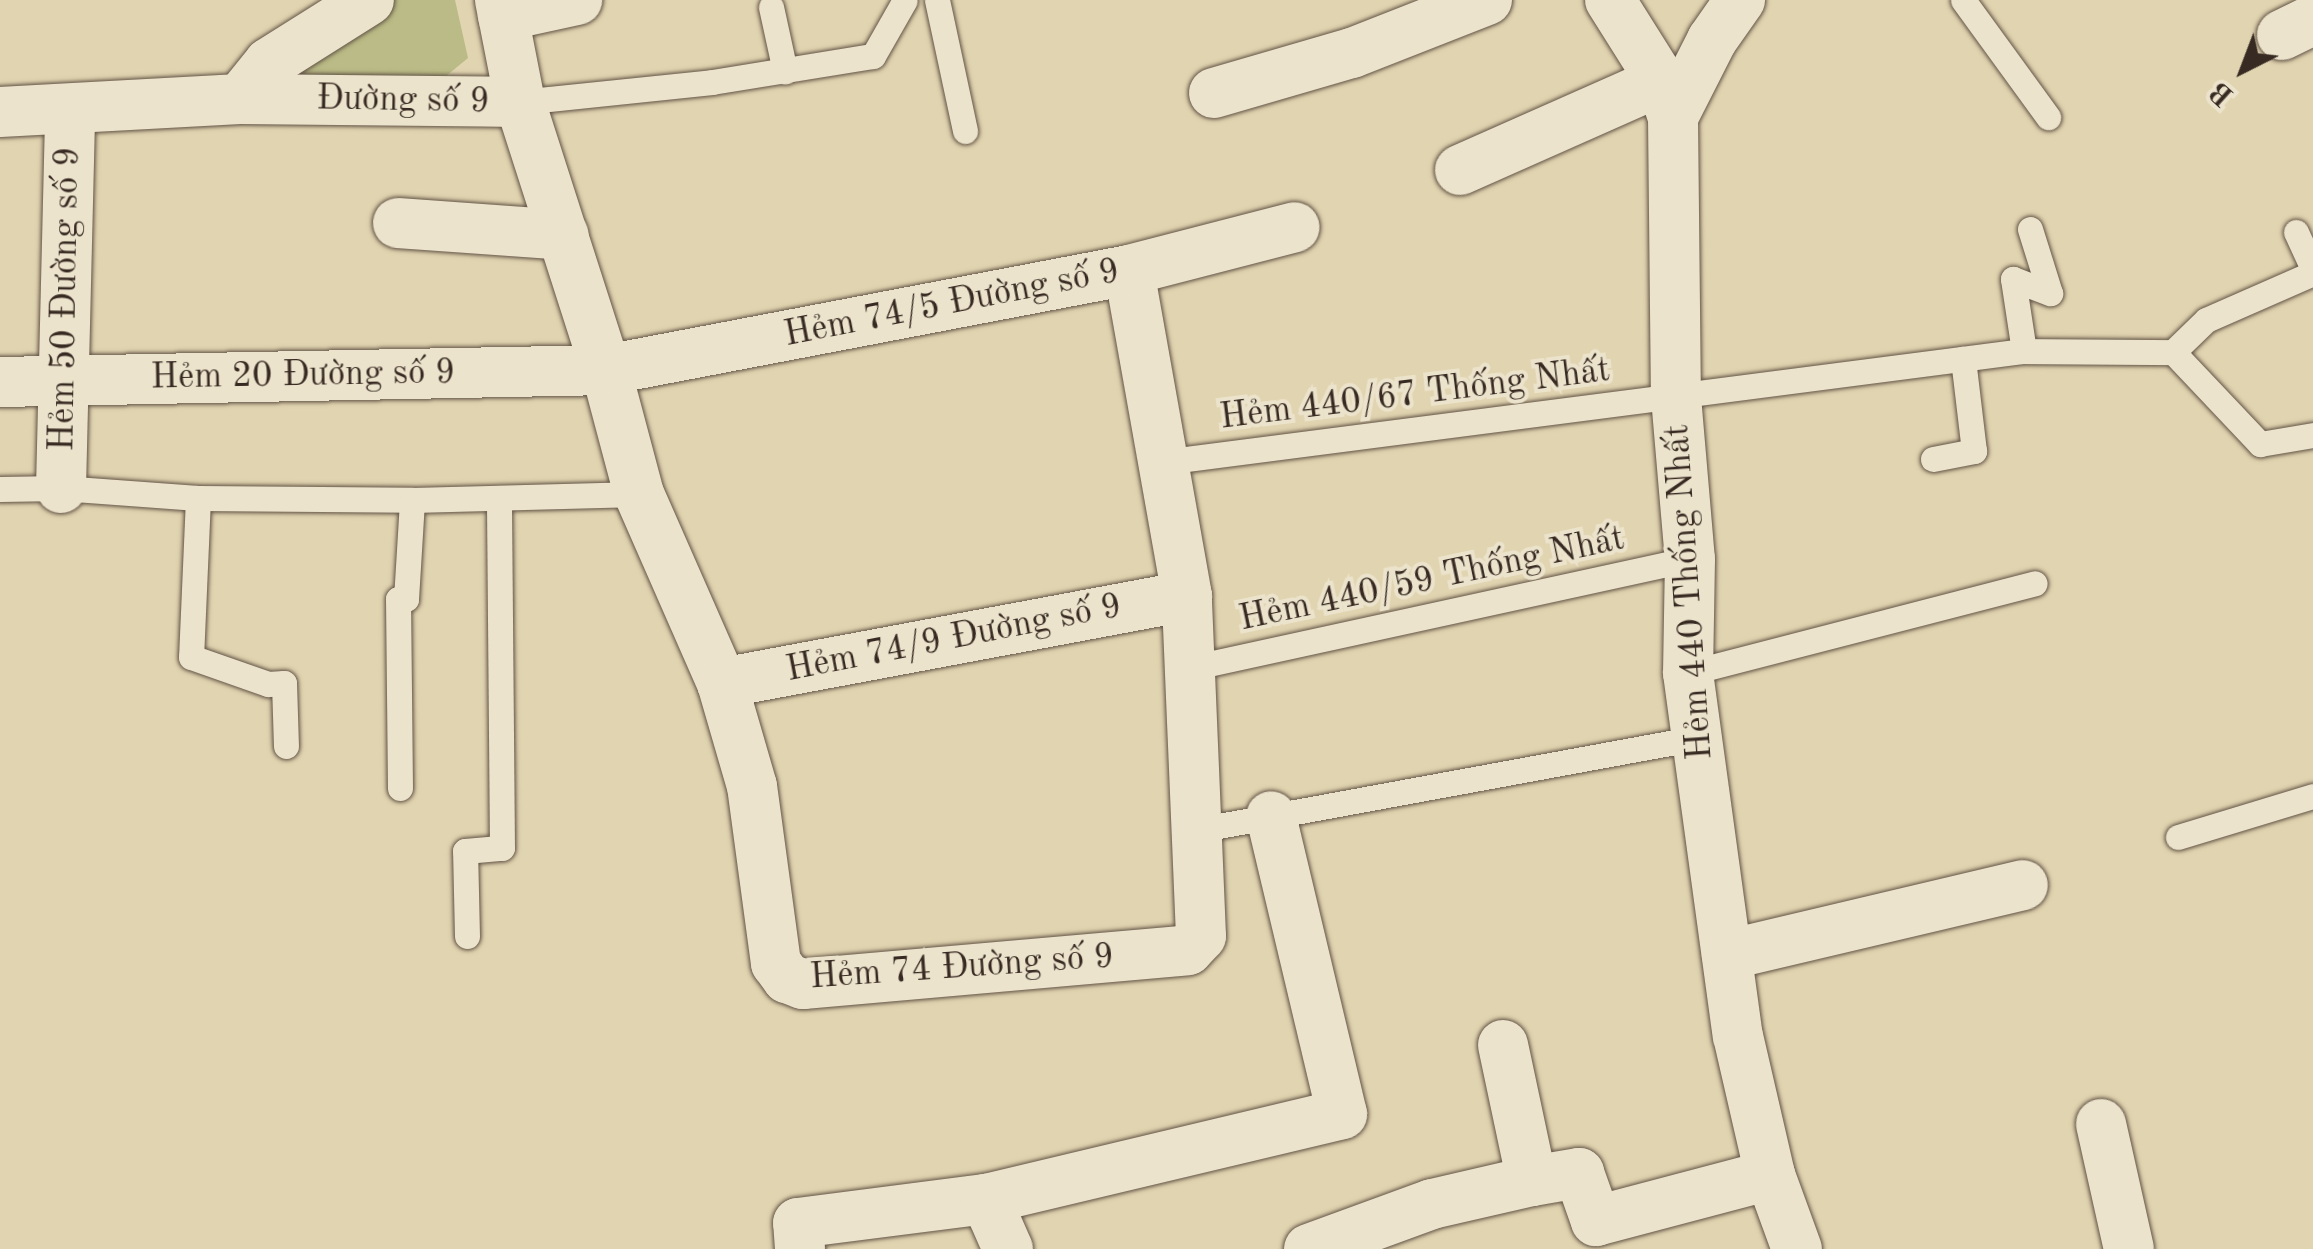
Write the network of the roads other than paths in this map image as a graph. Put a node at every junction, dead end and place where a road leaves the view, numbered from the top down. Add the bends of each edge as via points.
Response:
1 (369, 0) edge
2 (577, 0) edge
3 (905, 0) edge
4 (937, 0) edge
5 (1488, 0) edge
6 (1610, 0) edge
7 (1740, 0) edge
8 (1963, 0) edge
9 (771, 7) dead end
10 (502, 8) edge
11 (784, 71) junction
12 (1214, 93) dead end
13 (240, 99) junction
14 (1667, 99) junction
15 (520, 102) junction
16 (70, 109) junction
17 (0, 112) edge
18 (2048, 117) dead end
19 (965, 130) dead end
20 (1460, 170) dead end
21 (398, 223) dead end
22 (1295, 228) dead end
23 (2030, 228) dead end
24 (2296, 232) dead end
25 (564, 236) junction
26 (1129, 270) junction
27 (2313, 271) edge
28 (2024, 352) junction
29 (2173, 352) junction
30 (1962, 359) junction
31 (606, 370) junction
32 (0, 382) edge
33 (66, 382) junction
34 (1676, 397) junction
35 (2313, 435) edge
36 (1932, 459) dead end
37 (1163, 462) junction
38 (61, 488) junction
39 (0, 489) edge
40 (638, 494) junction
41 (198, 498) junction
42 (499, 498) junction
43 (412, 500) junction
44 (1690, 558) junction
45 (2035, 584) dead end
46 (1187, 596) junction
47 (1190, 668) junction
48 (1688, 673) junction
49 (722, 683) junction
50 (1698, 738) junction
51 (286, 746) dead end
52 (400, 788) dead end
53 (2313, 796) edge
54 (1271, 816) junction
55 (1197, 830) junction
56 (2178, 837) dead end
57 (2023, 884) dead end
58 (467, 936) dead end
59 (1727, 956) junction
60 (1503, 1044) dead end
61 (2100, 1124) dead end
62 (1770, 1175) junction
63 (1532, 1181) junction
64 (986, 1199) junction
65 (800, 1249) edge
66 (1008, 1249) edge
67 (1309, 1249) edge
68 (1797, 1249) edge
69 (2128, 1249) edge

1 - 13 street, Đường số 9 via 270,63
2 - 10 street
3 - 11 lane via 873,56
4 - 19 lane
5 - 12 street via 1352,54
6 - 14 street
7 - 14 street
8 - 18 lane
9 - 11 lane
10 - 15 street, Đường số 9
11 - 15 lane
13 - 15 street, Đường số 9
13 - 16 street, Đường số 9
14 - 20 street
14 - 34 street, Hẻm 440 Thống Nhất
15 - 25 street, Hẻm 74 Đường số 9
16 - 17 street, Đường số 9
16 - 33 street, Hẻm 50 Đường số 9
21 - 25 street
22 - 26 street, Hẻm 74/5 Đường số 9
23 - 28 lane via 2050,293 2014,279
24 - 27 lane
25 - 31 street, Hẻm 74 Đường số 9
26 - 31 street, Hẻm 74/5 Đường số 9
26 - 37 street, Hẻm 74 Đường số 9
27 - 29 lane via 2206,320
28 - 29 lane, Hẻm 440/67 Thống Nhất
28 - 30 lane, Hẻm 440/67 Thống Nhất
29 - 35 lane via 2260,444
30 - 34 lane, Hẻm 440/67 Thống Nhất
30 - 36 lane via 1974,451
31 - 33 street, Hẻm 20 Đường số 9
31 - 40 street, Hẻm 74 Đường số 9
32 - 33 street, Hẻm 20 Đường số 9
33 - 38 street, Hẻm 50 Đường số 9
34 - 37 lane, Hẻm 440/67 Thống Nhất
34 - 44 street, Hẻm 440 Thống Nhất
37 - 46 street, Hẻm 74 Đường số 9
38 - 39 lane
38 - 41 lane
40 - 42 lane
40 - 49 street, Hẻm 74 Đường số 9
41 - 43 lane
41 - 51 lane via 191,656 268,684 284,683
42 - 43 lane
42 - 58 lane via 502,848 465,851
43 - 52 lane via 406,599 398,599
44 - 47 lane, Hẻm 440/59 Thống Nhất
44 - 48 street, Hẻm 440 Thống Nhất
45 - 48 lane
46 - 47 street, Hẻm 74 Đường số 9
46 - 49 street, Hẻm 74/9 Đường số 9
47 - 55 street, Hẻm 74 Đường số 9
48 - 50 street, Hẻm 440 Thống Nhất
49 - 55 street, Hẻm 74 Đường số 9 via 752,786 776,964 803,984 1188,950 1201,936
50 - 54 lane
50 - 59 street, Hẻm 440 Thống Nhất
53 - 56 lane
54 - 55 lane
54 - 64 street via 1342,1114
57 - 59 street
59 - 62 street, Hẻm 440 Thống Nhất
60 - 63 street
61 - 69 street
62 - 63 street via 1596,1221 1579,1173
62 - 68 street, Hẻm 440 Thống Nhất
63 - 67 street via 1432,1204
64 - 65 street via 798,1223
64 - 66 street

